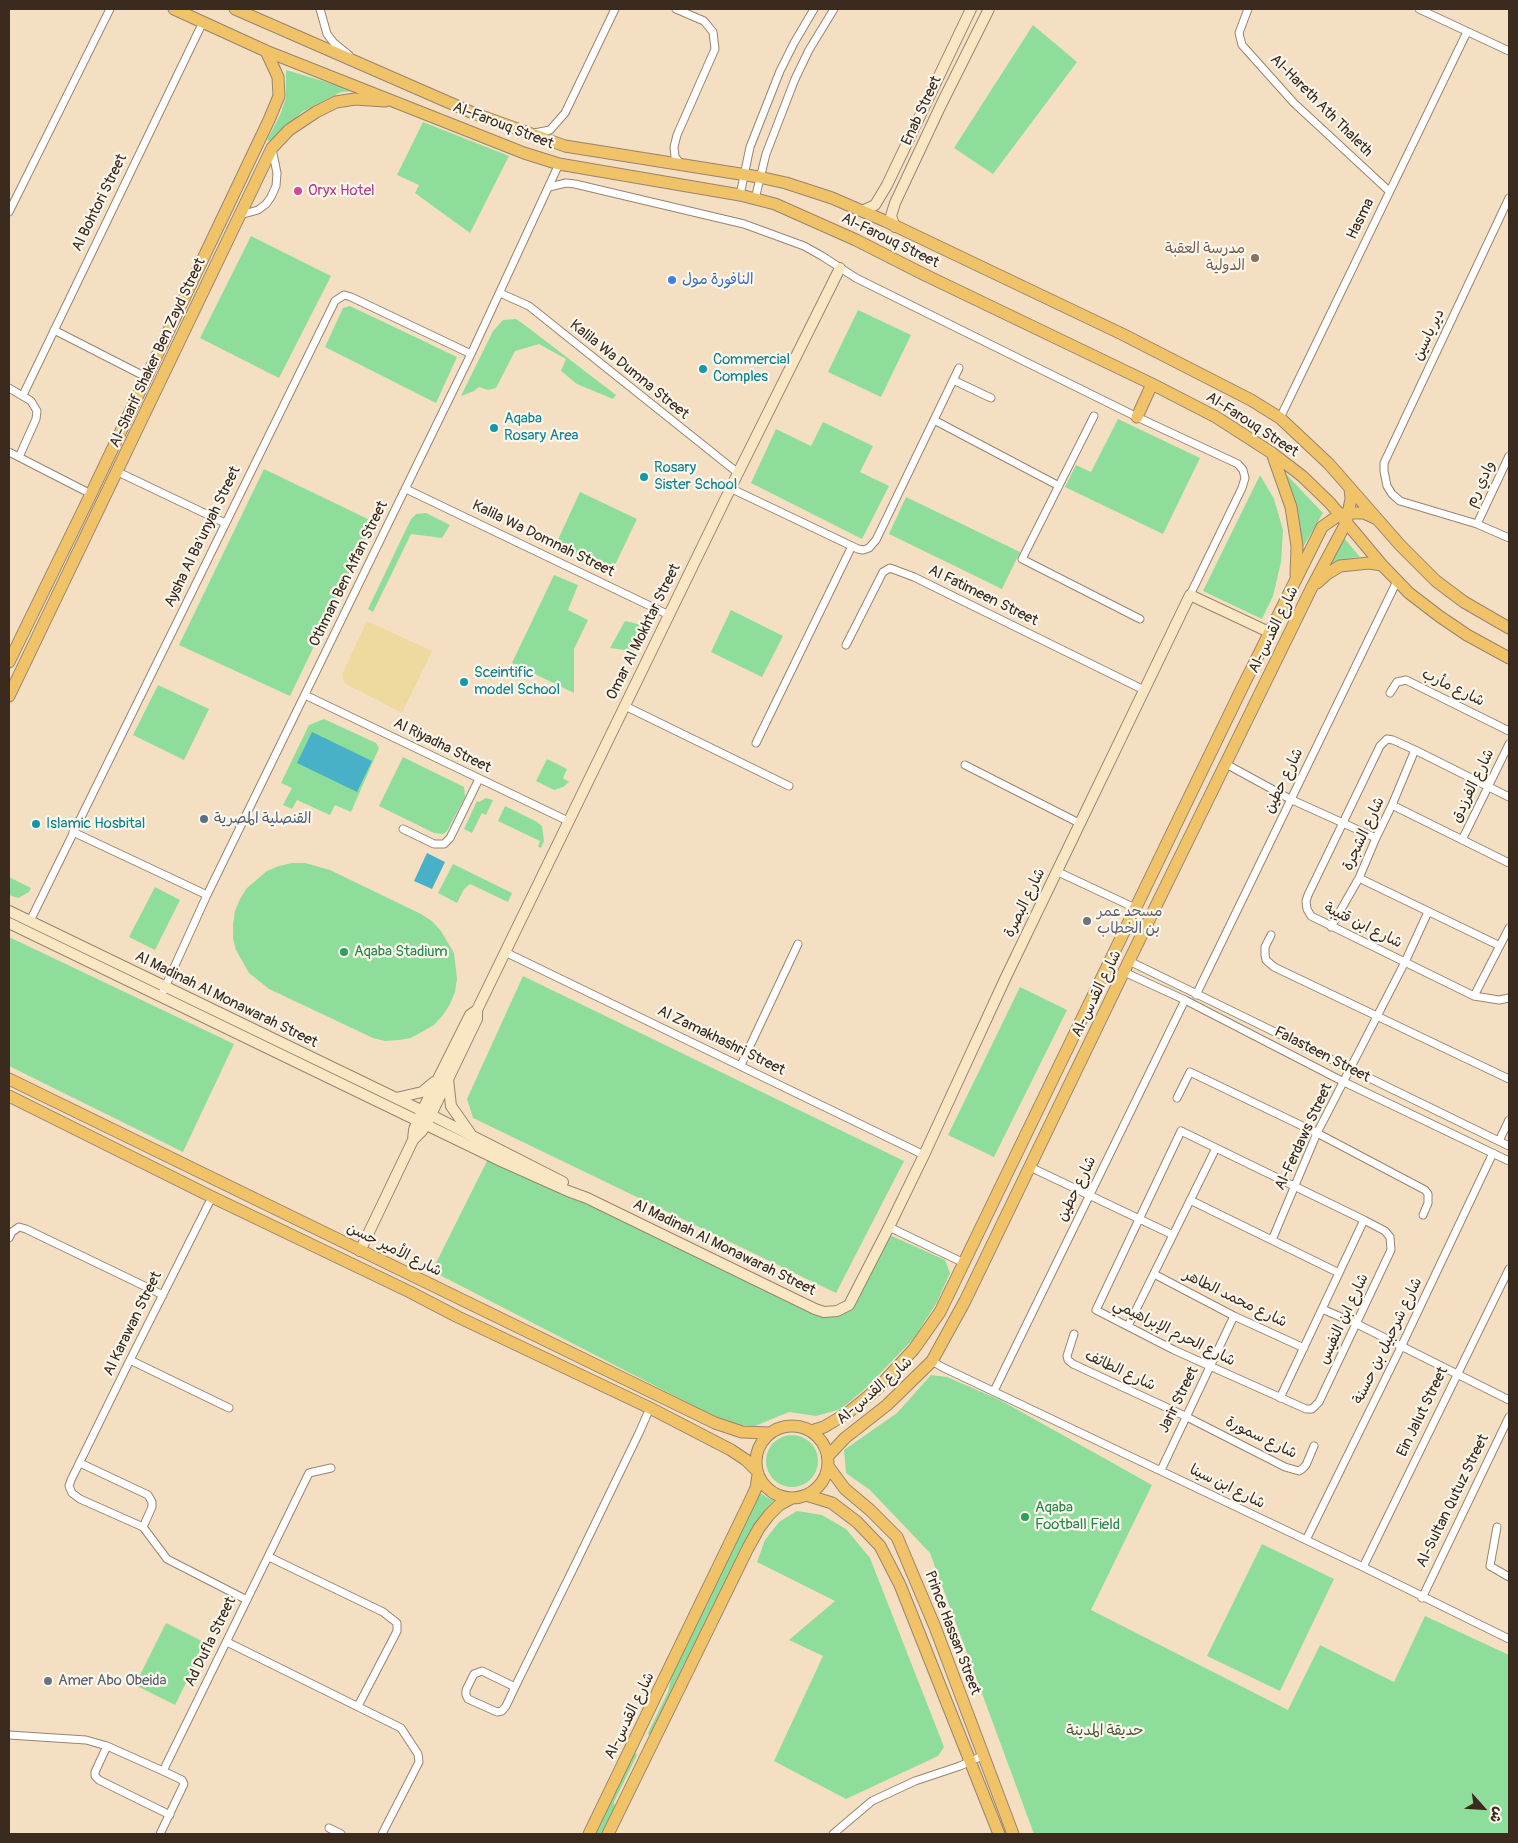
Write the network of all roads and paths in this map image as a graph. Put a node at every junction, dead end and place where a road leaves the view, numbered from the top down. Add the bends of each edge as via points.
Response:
1 (110, 9) edge
2 (174, 9) edge
3 (235, 9) edge
4 (320, 9) edge
5 (615, 9) edge
6 (676, 9) edge
7 (814, 9) edge
8 (834, 9) edge
9 (972, 9) edge
10 (989, 9) edge
11 (1248, 9) edge
12 (1419, 9) edge
13 (203, 22) junction
14 (1468, 32) junction
15 (266, 50) junction
16 (1509, 51) edge
17 (364, 65) junction
18 (397, 101) junction
19 (527, 133) junction
20 (272, 148) junction
21 (559, 164) junction
22 (683, 166) junction
23 (743, 175) junction
24 (759, 177) junction
25 (549, 187) junction
26 (1389, 191) junction
27 (740, 195) junction
28 (1509, 198) edge
29 (755, 199) junction
30 (862, 211) junction
31 (9, 212) edge
32 (240, 215) junction
33 (895, 227) junction
34 (840, 268) junction
35 (500, 293) junction
36 (181, 302) junction
37 (196, 308) junction
38 (54, 330) junction
39 (471, 354) junction
40 (959, 368) dead end
41 (146, 377) junction
42 (953, 380) junction
43 (1152, 384) junction
44 (9, 388) edge
45 (23, 395) junction
46 (991, 398) dead end
47 (1094, 416) dead end
48 (1138, 417) junction
49 (1280, 418) junction
50 (934, 420) junction
51 (9, 452) edge
52 (1272, 453) junction
53 (1509, 456) edge
54 (19, 457) junction
55 (118, 472) junction
56 (738, 473) junction
57 (1060, 486) junction
58 (730, 488) junction
59 (1350, 488) junction
60 (406, 489) junction
61 (91, 494) junction
62 (1345, 517) junction
63 (1377, 518) junction
64 (226, 523) junction
65 (1477, 524) junction
66 (1509, 538) edge
67 (852, 546) junction
68 (1382, 565) junction
69 (1296, 581) junction
70 (1397, 581) junction
71 (48, 582) junction
72 (62, 586) junction
73 (1312, 587) junction
74 (1190, 595) junction
75 (669, 615) junction
76 (1140, 619) dead end
77 (1509, 628) edge
78 (1271, 633) junction
79 (846, 645) dead end
80 (1509, 658) edge
81 (9, 662) edge
82 (1144, 690) junction
83 (1390, 694) dead end
84 (305, 695) junction
85 (9, 696) edge
86 (625, 706) junction
87 (1509, 731) edge
88 (756, 743) dead end
89 (1509, 744) edge
90 (1415, 750) junction
91 (1226, 764) junction
92 (965, 766) dead end
93 (479, 779) junction
94 (789, 786) dead end
95 (1488, 787) junction
96 (1509, 797) edge
97 (1290, 799) junction
98 (1392, 806) junction
99 (568, 821) junction
100 (1343, 822) junction
101 (1079, 823) junction
102 (403, 829) dead end
103 (74, 832) junction
104 (1376, 838) junction
105 (1462, 840) junction
106 (1168, 841) junction
107 (1183, 852) junction
108 (1509, 863) edge
109 (1157, 864) junction
110 (1056, 872) junction
111 (1173, 872) junction
112 (1359, 878) junction
113 (207, 895) junction
114 (1135, 908) junction
115 (9, 911) edge
116 (1428, 912) junction
117 (30, 921) junction
118 (9, 923) edge
119 (1330, 926) junction
120 (1509, 928) edge
121 (1271, 935) dead end
122 (798, 944) dead end
123 (1500, 946) junction
124 (505, 952) junction
125 (1129, 961) junction
126 (1405, 962) junction
127 (1124, 972) junction
128 (163, 992) junction
129 (1196, 995) junction
130 (1474, 996) junction
131 (1509, 998) edge
132 (1185, 1000) junction
133 (1377, 1015) junction
134 (741, 1065) junction
135 (1060, 1065) junction
136 (1349, 1069) junction
137 (1077, 1070) junction
138 (444, 1077) junction
139 (9, 1079) edge
140 (1509, 1079) edge
141 (1344, 1082) junction
142 (1051, 1083) junction
143 (1065, 1092) junction
144 (9, 1096) edge
145 (395, 1098) junction
146 (1177, 1098) dead end
147 (424, 1118) junction
148 (1509, 1120) edge
149 (1317, 1133) junction
150 (473, 1136) junction
151 (131, 1139) junction
152 (1499, 1141) junction
153 (1509, 1146) edge
154 (1216, 1148) junction
155 (125, 1153) junction
156 (1493, 1153) junction
157 (924, 1155) junction
158 (1509, 1161) edge
159 (1030, 1167) junction
160 (1295, 1188) junction
161 (1089, 1195) junction
162 (212, 1197) junction
163 (587, 1198) junction
164 (1190, 1200) junction
165 (1423, 1215) dead end
166 (1139, 1218) junction
167 (1364, 1220) junction
168 (889, 1227) junction
169 (1173, 1235) junction
170 (9, 1238) edge
171 (1272, 1240) junction
172 (360, 1251) junction
173 (964, 1263) junction
174 (1509, 1269) edge
175 (1339, 1273) junction
176 (1154, 1274) junction
177 (163, 1295) junction
178 (456, 1298) junction
179 (849, 1305) joint
180 (1322, 1309) junction
181 (450, 1313) junction
182 (1234, 1316) junction
183 (1357, 1324) junction
184 (1128, 1326) junction
185 (1074, 1334) dead end
186 (1401, 1347) junction
187 (1304, 1348) junction
188 (130, 1360) junction
189 (932, 1361) junction
190 (1210, 1366) junction
191 (1457, 1373) junction
192 (994, 1391) junction
193 (1280, 1398) junction
194 (1509, 1400) edge
195 (229, 1408) dead end
196 (650, 1408) junction
197 (1312, 1409) joint
198 (1185, 1416) junction
199 (1509, 1417) edge
200 (811, 1431) junction
201 (770, 1432) junction
202 (1314, 1446) dead end
203 (828, 1461) junction
204 (80, 1463) junction
205 (332, 1468) dead end
206 (1161, 1470) junction
207 (757, 1472) junction
208 (806, 1495) junction
209 (792, 1498) junction
210 (143, 1527) junction
211 (1497, 1527) dead end
212 (1306, 1540) junction
213 (269, 1557) junction
214 (1363, 1567) junction
215 (1509, 1577) edge
216 (1422, 1598) junction
217 (247, 1600) junction
218 (1509, 1640) edge
219 (227, 1642) junction
220 (516, 1687) junction
221 (358, 1706) junction
222 (9, 1735) edge
223 (636, 1739) junction
224 (107, 1746) junction
225 (652, 1746) junction
226 (982, 1756) junction
227 (970, 1762) junction
228 (163, 1771) junction
229 (170, 1815) junction
230 (329, 1828) dead end
231 (160, 1834) edge
232 (341, 1834) edge
233 (382, 1834) edge
234 (589, 1834) edge
235 (608, 1834) edge
236 (833, 1834) edge
237 (999, 1834) edge
238 (1013, 1834) edge

1 - 31 street
2 - 13 main road, Al-Farouq Street
3 - 17 main road, Al-Farouq Street
4 - 17 street via 327,34 334,43
5 - 19 street via 565,113 550,130
6 - 22 street via 704,21 715,40 712,58 677,135 675,157
7 - 23 street via 780,72 750,147
8 - 24 street via 808,50
9 - 30 main road, Enab Street via 887,185 875,205
10 - 33 main road, Enab Street via 896,198 891,216
11 - 26 street, Al-Hareth Ath Thaleth via 1239,33 1242,45 1294,103
12 - 14 street
13 - 15 main road, Al-Farouq Street
13 - 38 street, Al Bohtori Street
14 - 16 street
14 - 26 street, Hasma
15 - 18 main road, Al-Farouq Street
15 - 36 main road, Al-Sharif Shaker Ben Zayd Street via 278,78 279,96
17 - 19 main road, Al-Farouq Street
18 - 20 main road, Al-Sharif Shaker Ben Zayd Street via 355,99 336,102 289,130
18 - 21 main road, Al-Farouq Street
19 - 22 main road, Al-Farouq Street via 565,146
20 - 32 main road, Al-Sharif Shaker Ben Zayd Street
20 - 32 street via 277,173 271,197 258,210
21 - 25 street, Othman Ben Affan Street
21 - 27 main road, Al-Farouq Street
22 - 23 main road, Al-Farouq Street
23 - 24 main road, Al-Farouq Street
23 - 27 street
24 - 29 street
24 - 30 main road, Al-Farouq Street via 804,189
25 - 34 street via 575,184 744,224 804,246
25 - 35 street, Othman Ben Affan Street
26 - 49 street, Hasma
27 - 29 main road, Al-Farouq Street
28 - 65 street, دير ياسين via 1384,463 1387,486 1396,498
29 - 43 main road, Al-Farouq Street via 818,222
30 - 33 main road, Al-Farouq Street
32 - 37 main road, Al-Sharif Shaker Ben Zayd Street
33 - 49 main road, Al-Farouq Street via 1122,334
34 - 48 street
34 - 56 main road, Omar Al Mokhtar Street
35 - 39 street, Othman Ben Affan Street
35 - 56 street, Kalila Wa Dumna Street via 528,306
36 - 37 main road
36 - 41 main road, Al-Sharif Shaker Ben Zayd Street
37 - 55 main road, Al-Sharif Shaker Ben Zayd Street
38 - 41 street
38 - 45 street, Al Bohtori Street
39 - 60 street, Othman Ben Affan Street
39 - 64 street, Aysha Al Ba'unyah Street via 351,296 344,295 335,301
40 - 42 street
41 - 61 main road, Al-Sharif Shaker Ben Zayd Street
42 - 46 street
42 - 50 street
43 - 48 main road
43 - 52 main road, Al-Farouq Street via 1216,417
44 - 45 street
45 - 54 street via 31,400 37,411
47 - 57 street
48 - 74 street via 1238,464 1243,470 1242,488
49 - 59 main road, Al-Farouq Street
50 - 57 street
50 - 67 street via 876,540 864,550
51 - 54 street
52 - 62 main road, Al-Farouq Street
52 - 69 main road via 1293,517 1297,546
53 - 65 street, وادي رم
54 - 61 street
55 - 64 street
55 - 72 main road, Al-Sharif Shaker Ben Zayd Street
56 - 58 main road, Omar Al Mokhtar Street
57 - 76 street via 1022,559
58 - 67 street
58 - 75 main road, Omar Al Mokhtar Street
59 - 62 main road, Al-شارع القدس
59 - 63 main road, Al-Farouq Street
60 - 75 street, Kalila Wa Domnah Street
60 - 84 street, Othman Ben Affan Street
61 - 71 main road, Al-Sharif Shaker Ben Zayd Street
62 - 63 main road via 1364,513
62 - 68 main road, Al-Farouq Street
62 - 69 main road, Al-شارع القدس via 1322,527
62 - 73 main road, Al-شارع القدس
63 - 77 main road, Al-Farouq Street via 1451,594
64 - 103 street, Aysha Al Ba'unyah Street
65 - 66 street
67 - 88 street
68 - 70 main road, Al-Farouq Street
68 - 73 main road via 1340,566
69 - 78 main road, Al-شارع القدس
70 - 80 main road, Al-Farouq Street via 1438,616
70 - 97 street, شارع حطين
71 - 72 main road
71 - 81 main road, Al-Sharif Shaker Ben Zayd Street
72 - 85 main road, Al-Sharif Shaker Ben Zayd Street
73 - 91 main road, Al-شارع القدس
74 - 78 main road
74 - 82 main road, شارع البصرة
75 - 86 main road, Omar Al Mokhtar Street
78 - 106 main road, Al-شارع القدس
79 - 82 street, Al Fatimeen Street via 883,572 890,568
82 - 101 main road, شارع البصرة
83 - 87 street, شارع مأرب via 1398,682 1406,680
84 - 93 street, Al Riyadha Street
84 - 113 street, Othman Ben Affan Street
86 - 94 street
86 - 99 main road, Omar Al Mokhtar Street
89 - 95 street, شارع الفرزدق
90 - 95 street
90 - 98 street, شارع الشجرة
90 - 100 street, شارع ابن قتيبة via 1387,739 1380,746
91 - 97 street
91 - 107 main road, Al-شارع القدس
92 - 101 street
93 - 99 street, Al Riyadha Street
93 - 102 street via 444,844 434,844
95 - 96 street
95 - 105 street, شارع الفرزدق
97 - 100 street
97 - 129 street, شارع حطين
98 - 104 street, شارع الشجرة
98 - 105 street
99 - 124 main road, Omar Al Mokhtar Street
100 - 104 street
100 - 119 street, شارع ابن قتيبة via 1306,902 1310,916
101 - 110 main road, شارع البصرة
103 - 113 street
103 - 117 street, Aysha Al Ba'unyah Street
104 - 112 street, شارع الشجرة
105 - 108 street
106 - 107 main road via 1171,852
106 - 109 main road, Al-شارع القدس
107 - 111 main road, Al-شارع القدس
109 - 111 main road via 1166,861
109 - 114 main road, Al-شارع القدس
110 - 114 street
110 - 157 main road, شارع البصرة
111 - 125 main road, Al-شارع القدس
112 - 116 street
112 - 119 street, شارع الشجرة
113 - 128 street, Othman Ben Affan Street
114 - 135 main road, Al-شارع القدس
115 - 117 main road, Al Madinah Al Monawarah Street
116 - 123 street
116 - 126 street, Al-Ferdaws Street
117 - 128 main road, Al Madinah Al Monawarah Street
118 - 128 main road, Al Madinah Al Monawarah Street
119 - 126 street, شارع ابن قتيبة
120 - 123 street
121 - 133 street via 1265,955 1274,967
122 - 134 street
123 - 130 street
124 - 134 street, Al Zamakhashri Street
124 - 138 main road, Omar Al Mokhtar Street via 477,1010 470,1015
125 - 127 main road, Al-شارع القدس
125 - 129 street, Falasteen Street
126 - 130 street, شارع ابن قتيبة
126 - 133 street, Al-Ferdaws Street
127 - 132 street, Falasteen Street
127 - 137 main road, Al-شارع القدس
128 - 145 main road, Al Madinah Al Monawarah Street
128 - 147 main road, Al Madinah Al Monawarah Street
129 - 136 street, Falasteen Street
130 - 131 street, شارع ابن قتيبة via 1499,1000
132 - 141 street, Falasteen Street
132 - 161 street, شارع حطين
133 - 136 street, Al-Ferdaws Street
133 - 140 street
134 - 157 street, Al Zamakhashri Street
135 - 137 main road via 1068,1073
135 - 142 main road, Al-شارع القدس
136 - 141 street, Al-Ferdaws Street
136 - 152 street, Falasteen Street
137 - 143 main road, Al-شارع القدس
138 - 145 main road via 422,1092
138 - 147 main road, Omar Al Mokhtar Street
138 - 150 main road via 451,1106
139 - 151 main road, شارع الأمير حسن
141 - 149 street, Al-Ferdaws Street
141 - 156 street, Falasteen Street
142 - 143 main road via 1062,1081
142 - 173 main road, Al-شارع القدس
143 - 159 main road, Al-شارع القدس
144 - 155 main road, شارع الأمير حسن
145 - 147 main road, Al Madinah Al Monawarah Street
146 - 149 street via 1190,1072
147 - 150 main road
147 - 163 main road via 533,1176
147 - 172 main road, Omar Al Mokhtar Street via 414,1130 413,1140
148 - 152 street
149 - 160 street, Al-Ferdaws Street
149 - 165 street via 1425,1190 1428,1203
150 - 163 main road via 563,1182
151 - 155 main road
151 - 172 main road, شارع الأمير حسن
152 - 153 street, Falasteen Street
154 - 160 street
154 - 164 street
154 - 166 street, شارع الحرم الإبراهيمي via 1181,1131
155 - 162 main road, شارع الأمير حسن
156 - 158 street, Falasteen Street
156 - 186 street, شارع شرحبيل بن حسنة
157 - 168 main road, شارع البصرة
159 - 161 street
159 - 189 main road, Al-شارع القدس via 965,1302
160 - 167 street
160 - 171 street, Al-Ferdaws Street
161 - 166 street
161 - 192 street, شارع حطين
162 - 177 street, Al Karawan Street
162 - 181 main road, شارع الأمير حسن
163 - 179 main road, Al Madinah Al Monawarah Street via 815,1309 832,1312
164 - 169 street
164 - 171 street
166 - 169 street
166 - 184 street, شارع الحرم الإبراهيمي via 1096,1310
167 - 175 street
167 - 183 street, شارع ابن النفيس via 1385,1231 1390,1237 1391,1250
168 - 173 street
168 - 179 main road, شارع البصرة
169 - 176 street
170 - 177 street via 19,1227 26,1229
171 - 175 street
172 - 178 main road, شارع الأمير حسن
173 - 200 main road, Al-شارع القدس via 940,1312 908,1355 877,1389 849,1412
174 - 191 street, Ein Jalut Street
175 - 180 street
176 - 182 street, شارع محمد الطاهر
176 - 184 street
177 - 188 street, Al Karawan Street
178 - 181 main road
178 - 201 main road, شارع الأمير حسن via 715,1423 742,1432
180 - 183 street
180 - 187 street
181 - 196 main road, شارع الأمير حسن
182 - 187 street, شارع محمد الطاهر
182 - 190 street, Jarir Street
183 - 186 street
183 - 197 street, شارع ابن النفيس via 1320,1402
184 - 190 street, شارع الحرم الإبراهيمي
185 - 198 street, شارع الطائف via 1067,1356 1073,1364
186 - 191 street
186 - 212 street, شارع شرحبيل بن حسنة
187 - 193 street
188 - 195 street
188 - 204 street, Al Karawan Street
189 - 192 street, شارع ابن سينا
189 - 203 main road, Al-شارع القدس via 887,1405 845,1438
190 - 193 street, شارع الحرم الإبراهيمي
190 - 198 street, Jarir Street
191 - 194 street
191 - 214 street, Ein Jalut Street
192 - 206 street, شارع ابن سينا
193 - 197 street, شارع الحرم الإبراهيمي
196 - 207 main road, شارع الأمير حسن via 731,1450
196 - 220 street
198 - 202 street, شارع سمورة via 1298,1471 1306,1465
198 - 206 street, Jarir Street
199 - 216 street, Al-Sultan Qutuz Street
200 - 201 main road via 804,1427 786,1426
200 - 203 main road via 822,1442
201 - 207 main road via 758,1449 755,1459
203 - 208 main road via 826,1473 818,1486
203 - 226 main road, Prince Hassan Street via 845,1489 897,1538 935,1627
204 - 210 street via 148,1495 152,1507
204 - 210 street, Al Karawan Street via 69,1486 72,1493
205 - 213 street, Ad Dufla Street via 308,1472
206 - 212 street, شارع ابن سينا
207 - 209 main road via 771,1492
207 - 223 main road, Al-شارع القدس via 756,1488
208 - 209 main road
208 - 227 main road, Prince Hassan Street via 832,1503 857,1522 880,1546 900,1585
209 - 225 main road via 779,1505 759,1528
210 - 217 street via 167,1560
211 - 215 street via 1490,1566
212 - 214 street, شارع ابن سينا
213 - 217 street, Ad Dufla Street
213 - 221 street via 383,1612 397,1623 397,1631
214 - 216 street, شارع ابن سينا
216 - 218 street, شارع ابن سينا
217 - 219 street, Ad Dufla Street
219 - 221 street
219 - 228 street, Ad Dufla Street
220 - 220 street via 482,1671 474,1674 466,1695 497,1712 502,1711
221 - 233 street via 401,1728 419,1758
222 - 224 street via 86,1740
223 - 225 main road
223 - 234 main road, Al-شارع القدس
224 - 228 street
224 - 229 street via 95,1776
225 - 235 main road
226 - 227 street
226 - 238 main road, Prince Hassan Street
227 - 236 street via 872,1801
227 - 237 main road, Prince Hassan Street
228 - 229 street via 184,1782
229 - 231 street
230 - 232 street

